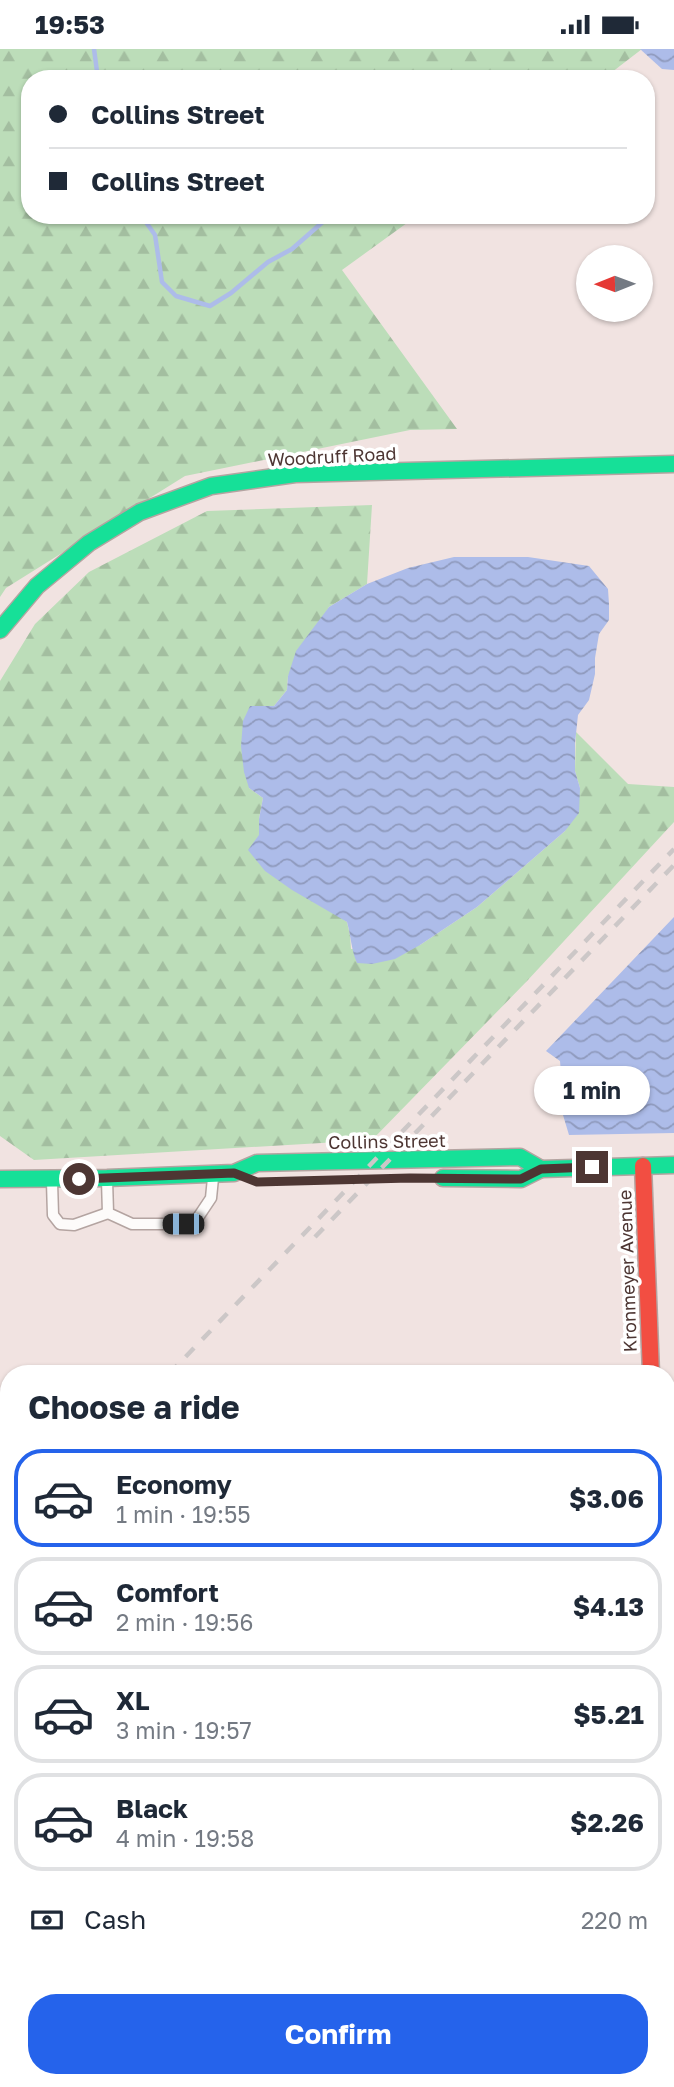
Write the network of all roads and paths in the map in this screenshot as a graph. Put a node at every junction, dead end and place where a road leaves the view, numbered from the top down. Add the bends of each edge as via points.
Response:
1 (674, 464) edge
2 (0, 630) edge
3 (674, 1165) edge
4 (643, 1166) junction
5 (541, 1169) junction
6 (234, 1173) junction
7 (213, 1174) junction
8 (107, 1178) junction
9 (423, 1178) dead end
10 (0, 1179) edge
11 (52, 1179) junction
12 (257, 1182) dead end
13 (108, 1213) junction
14 (651, 1365) edge

1 - 2 street, Woodruff Road via 295,474 211,486 140,512 89,543 37,586
3 - 4 street, Collins Street
4 - 5 street, Collins Street
4 - 14 street, Kronmeyer Avenue
5 - 6 street, Collins Street via 520,1157 507,1157 257,1163
5 - 9 street, Collins Street via 521,1179
6 - 7 street, Collins Street
6 - 12 street, Collins Street
7 - 8 street, Collins Street
7 - 13 lane via 211,1198 197,1219 183,1224 132,1224
8 - 11 street, Collins Street
8 - 13 lane
10 - 11 street, Collins Street
11 - 13 lane via 53,1215 60,1224

